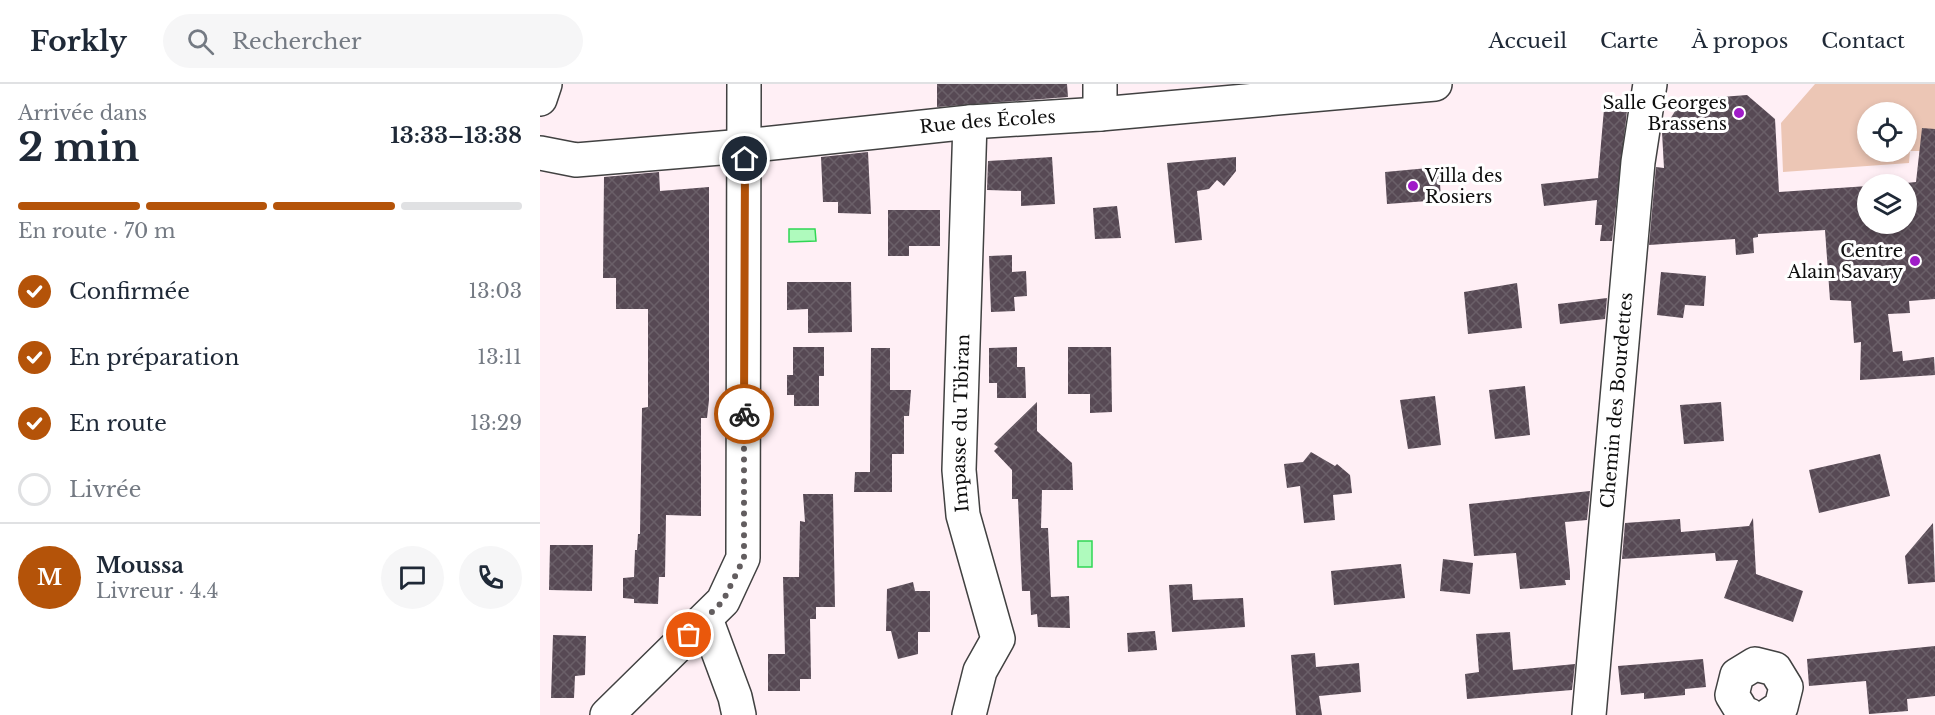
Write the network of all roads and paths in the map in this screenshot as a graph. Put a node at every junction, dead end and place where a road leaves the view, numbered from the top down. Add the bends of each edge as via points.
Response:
1 (545, 84) edge
2 (744, 84) edge
3 (1435, 84) edge
4 (1650, 84) edge
5 (540, 99) edge
6 (1100, 99) edge
7 (970, 122) junction
8 (744, 146) junction
9 (540, 153) edge
10 (706, 619) junction
11 (1732, 708) edge
12 (607, 715) edge
13 (739, 715) edge
14 (969, 715) edge
15 (1589, 715) edge
16 (1769, 715) edge

1 - 5 street
2 - 8 street
3 - 6 street, Rue des Écoles
4 - 15 street, Chemin des Bourdettes via 1638,162
6 - 7 street, Rue des Écoles
7 - 8 street, Rue des Écoles
7 - 14 street, Impasse du Tibiran via 959,470 963,515 998,639 980,671
8 - 9 street, Rue des Écoles via 576,160
8 - 10 street via 744,558 723,601
10 - 12 street
10 - 13 street
11 - 16 street via 1737,675 1755,664 1775,669 1786,687 1781,707

